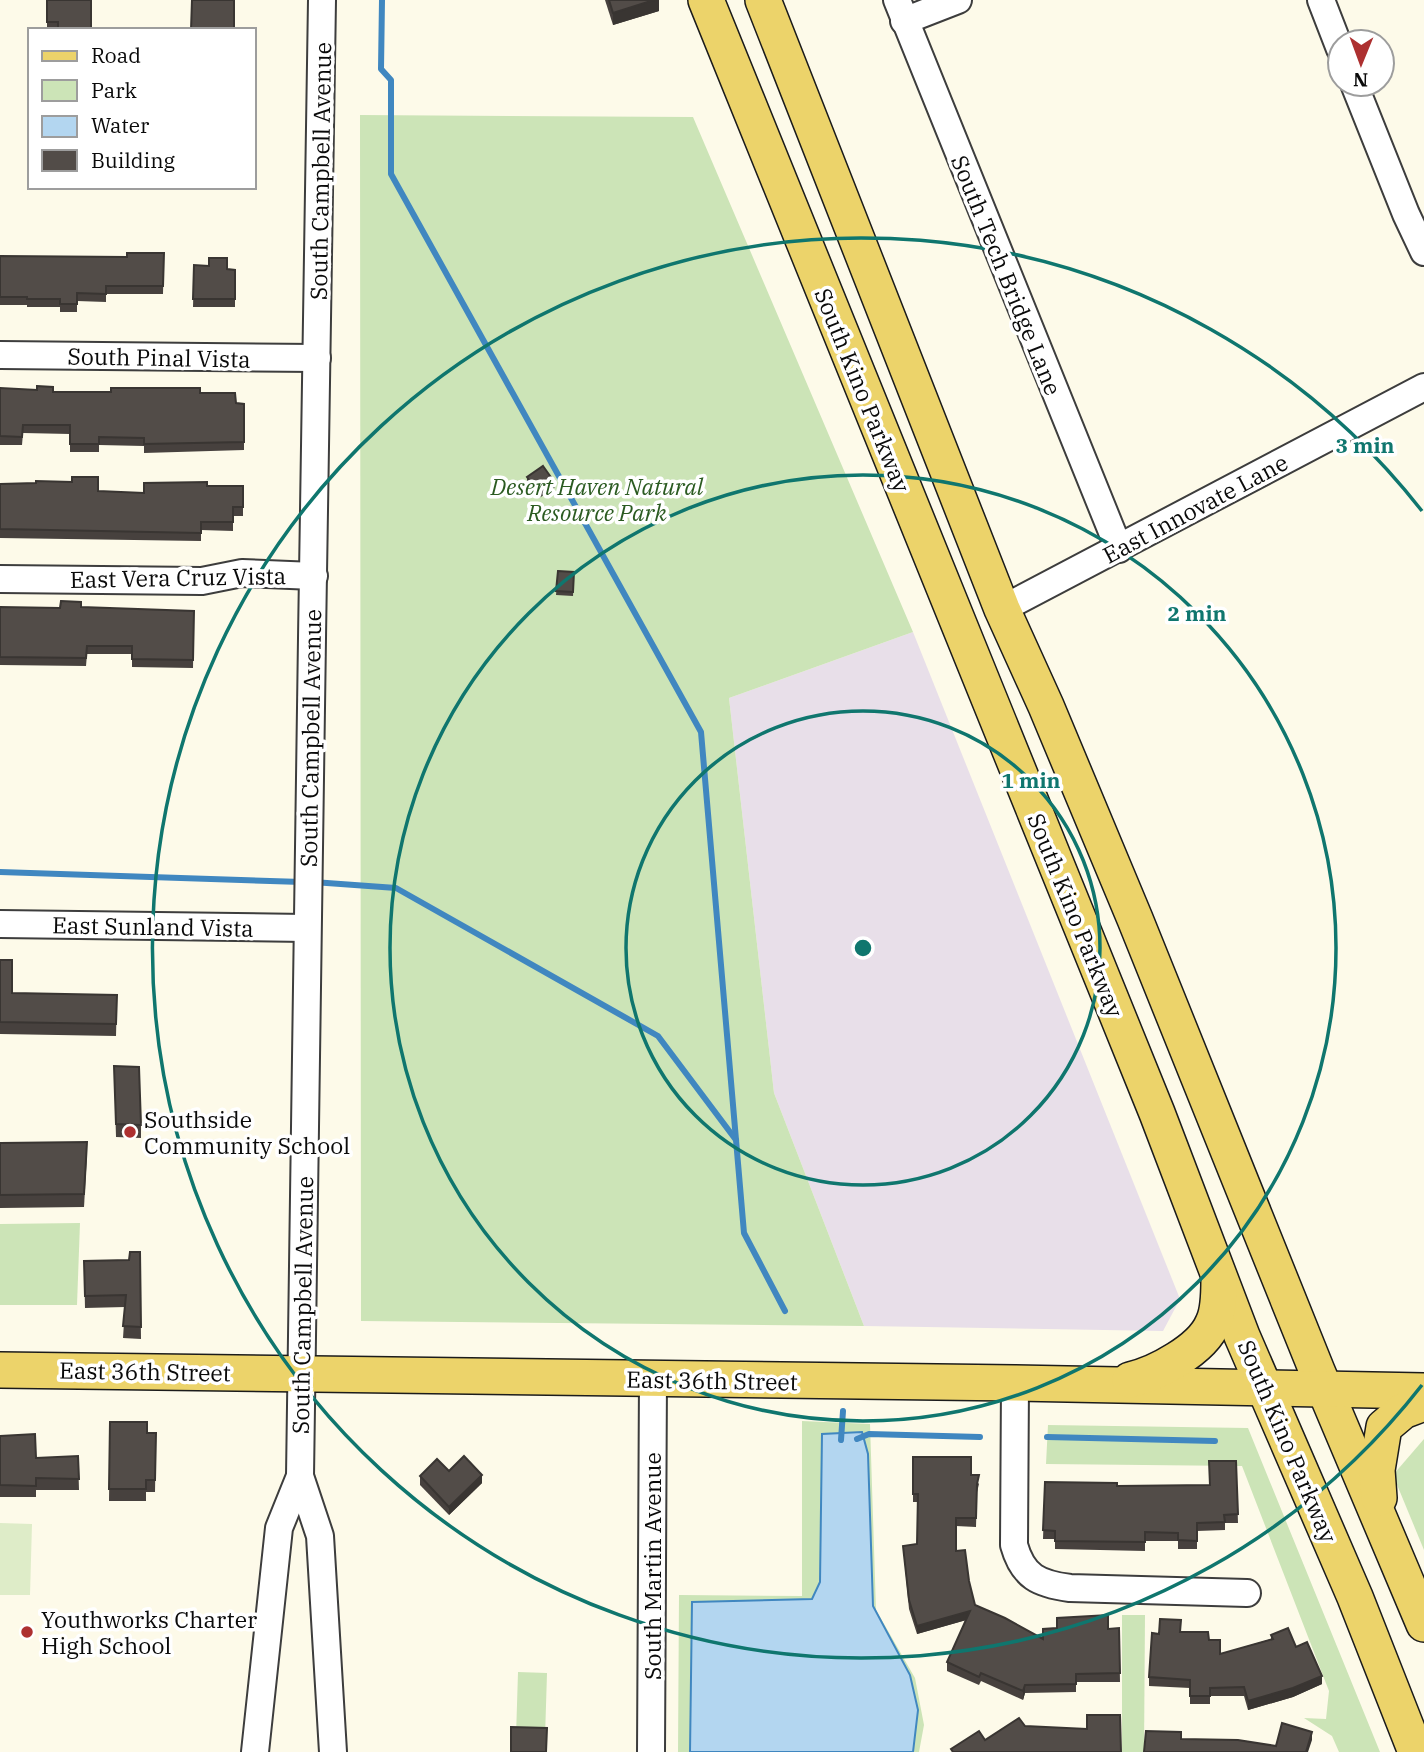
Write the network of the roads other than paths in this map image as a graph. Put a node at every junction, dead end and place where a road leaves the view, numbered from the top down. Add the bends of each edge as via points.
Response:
1 (322, 0) edge
2 (706, 0) edge
3 (958, 0) edge
4 (1321, 0) edge
5 (761, 4) edge
6 (901, 10) edge
7 (1332, 28) edge
8 (1360, 98) edge
9 (1424, 252) edge
10 (0, 355) edge
11 (317, 358) junction
12 (1424, 387) edge
13 (1119, 550) junction
14 (314, 576) junction
15 (0, 579) edge
16 (1002, 609) junction
17 (0, 923) edge
18 (306, 928) junction
19 (1220, 1277) junction
20 (0, 1370) edge
21 (301, 1372) junction
22 (653, 1380) junction
23 (1015, 1383) junction
24 (1112, 1385) junction
25 (1264, 1388) junction
26 (1325, 1389) junction
27 (1424, 1391) edge
28 (1424, 1403) edge
29 (299, 1476) junction
30 (1380, 1515) junction
31 (1247, 1593) dead end
32 (1424, 1624) edge
33 (255, 1752) edge
34 (333, 1752) edge
35 (651, 1752) edge
36 (1416, 1752) edge

1 - 11 street, South Campbell Avenue
2 - 19 main road, South Kino Parkway
3 - 6 street
4 - 7 street
5 - 16 main road
6 - 13 street, South Tech Bridge Lane
8 - 9 street
10 - 11 street, South Pinal Vista
11 - 14 street, South Campbell Avenue
12 - 13 street, East Innovate Lane
13 - 16 street, East Innovate Lane
14 - 15 street, East Vera Cruz Vista via 242,573 202,581
14 - 18 street, South Campbell Avenue
16 - 26 main road via 1135,919
17 - 18 street, East Sunland Vista
18 - 21 street, South Campbell Avenue
19 - 24 main road via 1214,1323 1206,1334 1187,1353 1146,1376
19 - 25 main road, South Kino Parkway
20 - 21 main road, East 36th Street
21 - 22 main road, East 36th Street
21 - 29 street, South Campbell Avenue
22 - 23 main road, East 36th Street
22 - 35 street, South Martin Avenue
23 - 24 main road, East 36th Street
23 - 31 street via 1013,1545 1028,1583
24 - 25 main road, East 36th Street
25 - 26 main road, East 36th Street
25 - 36 main road, South Kino Parkway
26 - 27 main road, East 36th Street
26 - 30 main road
28 - 30 main road via 1404,1410 1384,1427 1377,1470
29 - 33 street, South Campbell Avenue via 279,1528
29 - 34 street, South Campbell Avenue via 320,1536
30 - 32 main road

